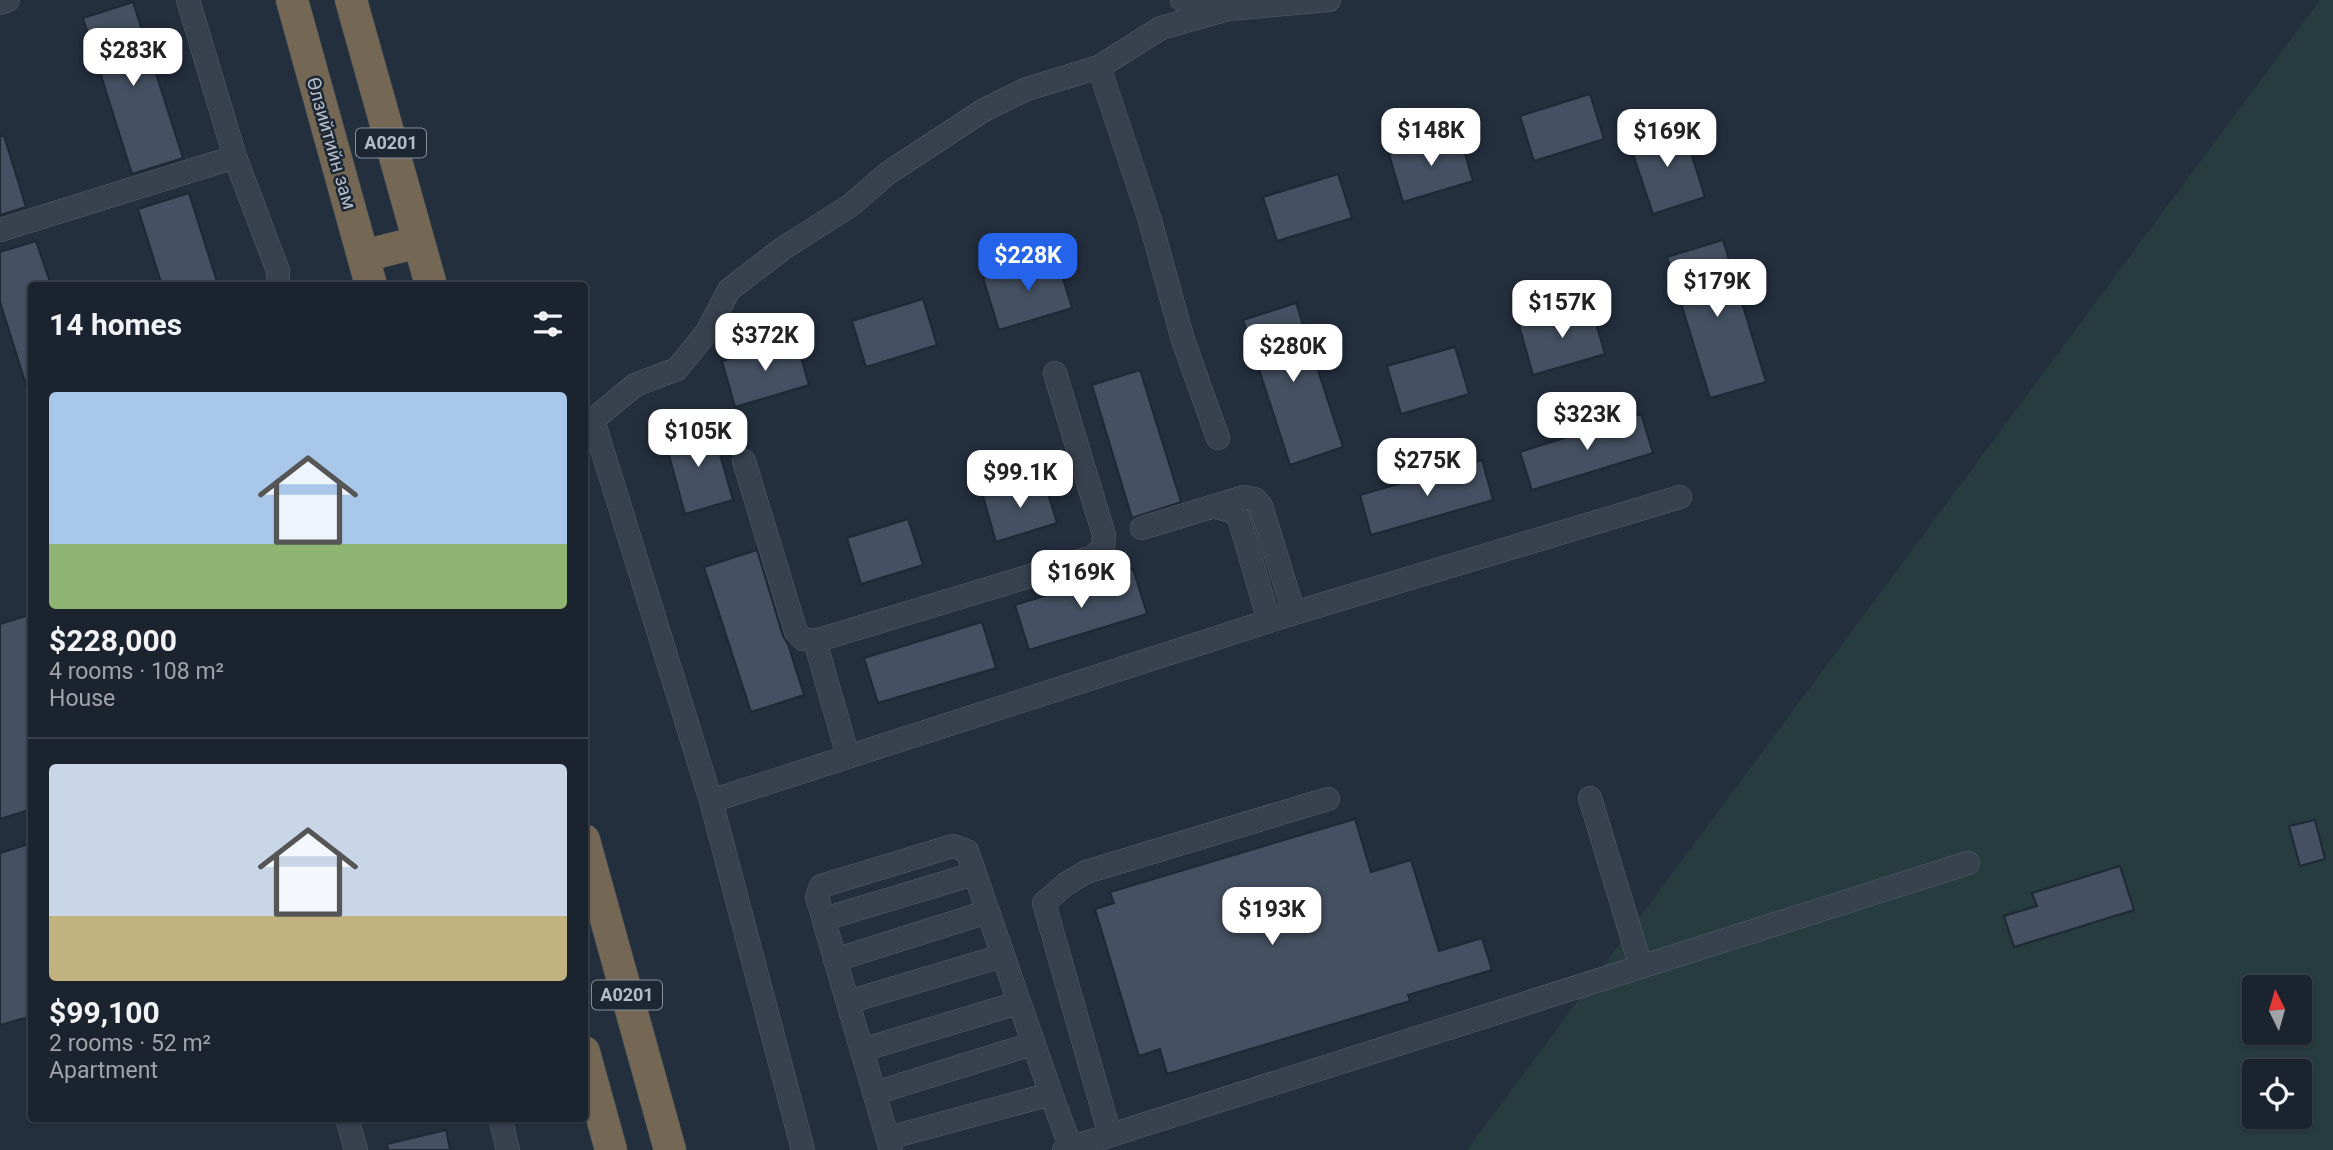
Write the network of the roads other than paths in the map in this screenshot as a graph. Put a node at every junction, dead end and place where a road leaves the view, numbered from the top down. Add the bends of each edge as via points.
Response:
1 (8, 0) edge
2 (188, 0) edge
3 (292, 0) edge
4 (351, 0) edge
5 (1182, 0) edge
6 (1329, 0) edge
7 (0, 2) edge
8 (1229, 9) junction
9 (1099, 67) junction
10 (235, 157) junction
11 (0, 230) edge
12 (419, 242) junction
13 (367, 271) edge
14 (278, 282) edge
15 (430, 282) edge
16 (1055, 373) dead end
17 (1218, 438) dead end
18 (744, 461) dead end
19 (1680, 498) dead end
20 (1213, 506) junction
21 (1142, 528) dead end
22 (1294, 613) junction
23 (1269, 621) junction
24 (815, 641) junction
25 (848, 756) junction
26 (1590, 798) dead end
27 (1328, 799) dead end
28 (711, 801) junction
29 (588, 854) edge
30 (1968, 863) dead end
31 (974, 874) junction
32 (988, 912) junction
33 (824, 919) junction
34 (1002, 956) junction
35 (835, 960) junction
36 (1640, 967) junction
37 (848, 1002) junction
38 (1018, 1003) junction
39 (1032, 1044) junction
40 (862, 1050) junction
41 (588, 1067) edge
42 (874, 1093) junction
43 (1051, 1094) junction
44 (348, 1122) edge
45 (501, 1122) edge
46 (1106, 1141) edge
47 (890, 1144) edge
48 (1068, 1149) edge
49 (356, 1150) edge
50 (508, 1150) edge
51 (611, 1150) edge
52 (670, 1150) edge
53 (803, 1150) edge

1 - 7 street
2 - 10 street
3 - 13 highway, Өлзийтийн зам / A0201
4 - 12 highway, A0201
5 - 8 street
6 - 8 street
8 - 9 street via 1161,28
9 - 17 street via 1149,217 1183,341
9 - 28 street via 1027,89 984,110 888,173 851,205 729,289 707,332 677,369 635,385 593,420
10 - 11 street
10 - 14 street via 278,271
12 - 13 highway
12 - 15 highway, A0201
16 - 24 street via 1104,535 1103,548 1093,557
18 - 24 street via 796,632
19 - 22 street
20 - 21 street
20 - 22 street via 1244,497 1261,506
20 - 23 street via 1239,518
22 - 23 street
23 - 25 street
24 - 25 street
25 - 28 street
26 - 36 street
27 - 46 street via 1086,872 1044,903
28 - 53 street
29 - 52 highway, A0201
30 - 36 street
31 - 32 street
31 - 33 street
31 - 33 street via 967,851 953,846 821,886 817,897
32 - 34 street
32 - 35 street
33 - 35 street
34 - 37 street
34 - 38 street
35 - 37 street
36 - 46 street
37 - 40 street
38 - 39 street
38 - 40 street
39 - 42 street
39 - 43 street
40 - 42 street
41 - 51 highway
42 - 47 street
43 - 47 street
43 - 48 street
44 - 49 street
45 - 50 street
46 - 48 street

